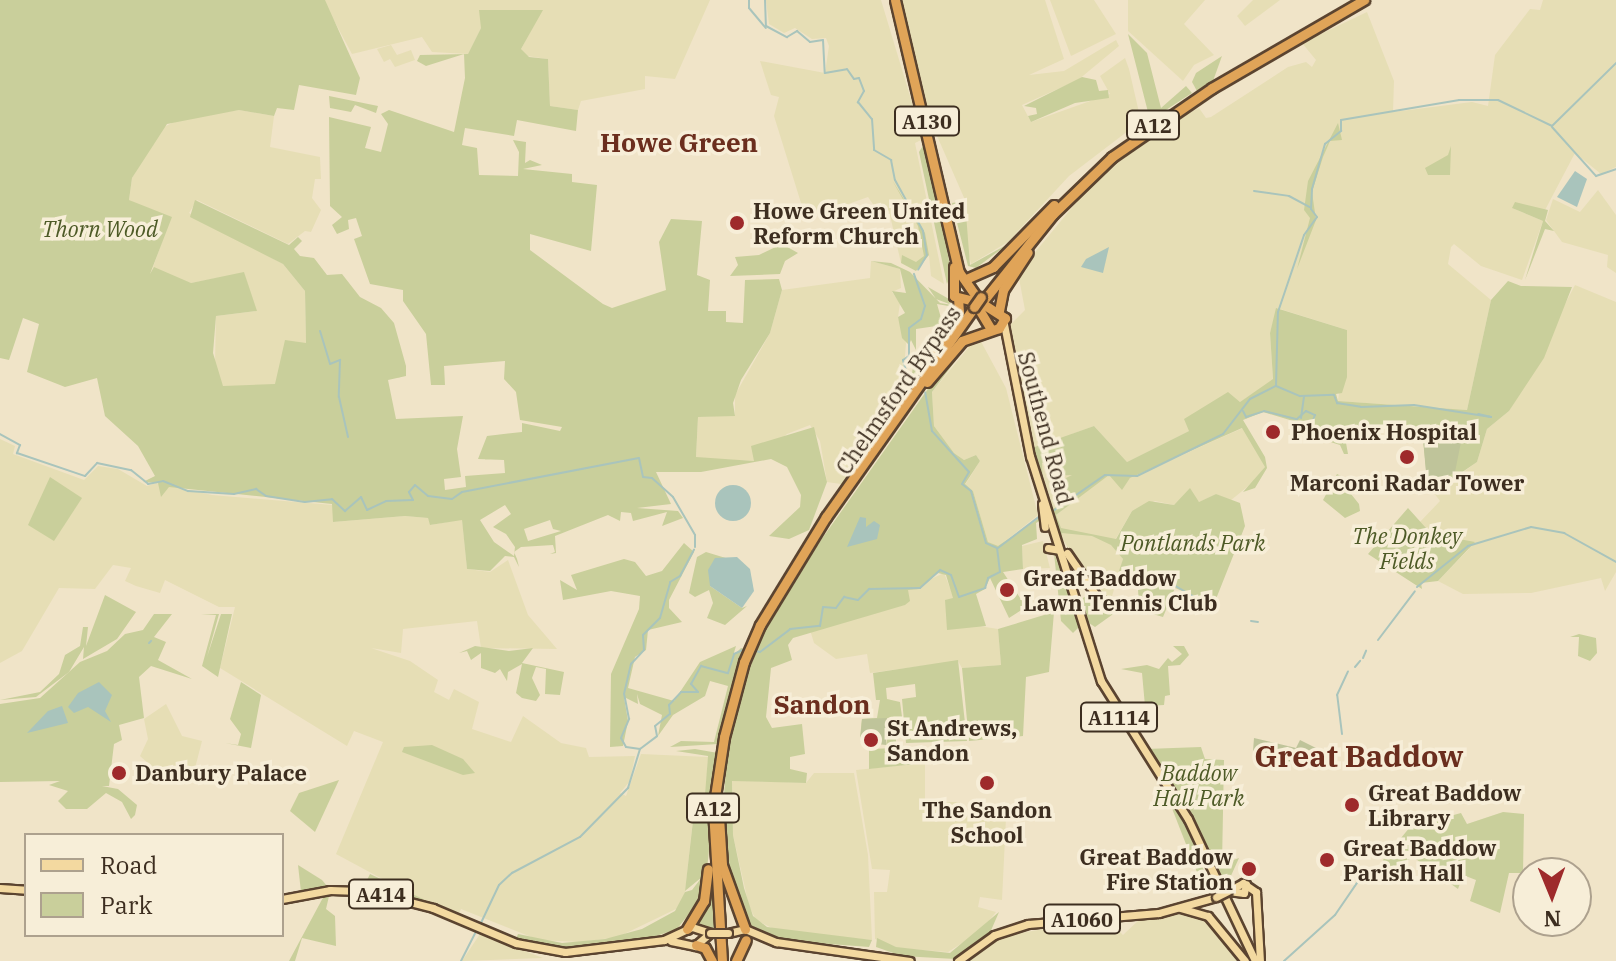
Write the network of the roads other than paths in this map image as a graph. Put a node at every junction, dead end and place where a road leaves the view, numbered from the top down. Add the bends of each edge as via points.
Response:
1 (893, 0) edge
2 (1356, 0) edge
3 (1364, 0) edge
4 (1061, 202) junction
5 (955, 243) junction
6 (1003, 256) junction
7 (965, 279) junction
8 (953, 283) junction
9 (958, 298) junction
10 (975, 309) junction
11 (999, 311) junction
12 (1004, 324) junction
13 (993, 329) junction
14 (881, 437) junction
15 (873, 454) junction
16 (1042, 504) junction
17 (1045, 527) dead end
18 (1060, 541) junction
19 (1048, 548) dead end
20 (1059, 550) junction
21 (1114, 606) dead end
22 (756, 639) junction
23 (716, 808) junction
24 (0, 888) edge
25 (24, 890) edge
26 (284, 899) edge
27 (1203, 901) junction
28 (1170, 910) junction
29 (1198, 910) junction
30 (699, 930) junction
31 (686, 931) junction
32 (710, 933) junction
33 (745, 935) junction
34 (664, 940) junction
35 (695, 943) junction
36 (712, 961) edge
37 (724, 961) edge
38 (736, 961) edge
39 (910, 961) edge
40 (958, 961) edge
41 (1252, 961) edge

1 - 5 highway, A130
1 - 8 highway, A130 via 940,190
2 - 4 highway, Chelmsford Bypass / A12 via 1150,122
3 - 4 highway, Chelmsford Bypass / A12 via 1152,125
4 - 6 highway, A12
4 - 10 highway, Chelmsford Bypass / A12, bridge
4 - 11 highway, A12 via 1005,286
5 - 6 highway, A12 via 963,269 971,275
5 - 7 highway, A130
6 - 7 highway, A12 via 988,272
7 - 8 highway
7 - 11 highway via 983,305
8 - 9 highway
9 - 13 highway via 974,301
9 - 14 highway, A12 via 957,317
10 - 14 highway, Chelmsford Bypass / A12
10 - 15 highway, Chelmsford Bypass / A12
11 - 12 highway
12 - 13 highway
12 - 18 main road, Southend Road / A1114 via 1024,433
13 - 15 highway, A12 via 971,335 951,351
13 - 16 main road, Southend Road / A1114
14 - 22 highway, Chelmsford Bypass / A12
15 - 22 highway, Chelmsford Bypass / A12
16 - 17 main road
16 - 20 main road, A1114
18 - 21 main road via 1098,598
18 - 41 main road, A1114 via 1110,702 1188,819
19 - 20 main road
20 - 41 main road, A1114 via 1105,699 1177,806
22 - 23 highway, Chelmsford Bypass / A12 via 728,737
23 - 31 highway, A12 via 706,895
23 - 33 highway, A12 via 722,865
23 - 37 highway, Chelmsford Bypass / A12
24 - 25 main road
26 - 34 main road, A414 via 330,890 367,891 565,952
27 - 28 main road, A1060
27 - 29 main road
27 - 41 main road, A1060, bridge via 1246,884 1257,896
28 - 29 main road, A1060
28 - 40 main road, A1060 via 1028,924 994,935
29 - 41 main road
30 - 31 main road
30 - 32 main road
30 - 35 main road
31 - 34 main road, A414
31 - 35 main road
32 - 33 main road, bridge
32 - 35 main road
33 - 38 highway
33 - 39 main road
34 - 35 main road, A414
35 - 36 highway

